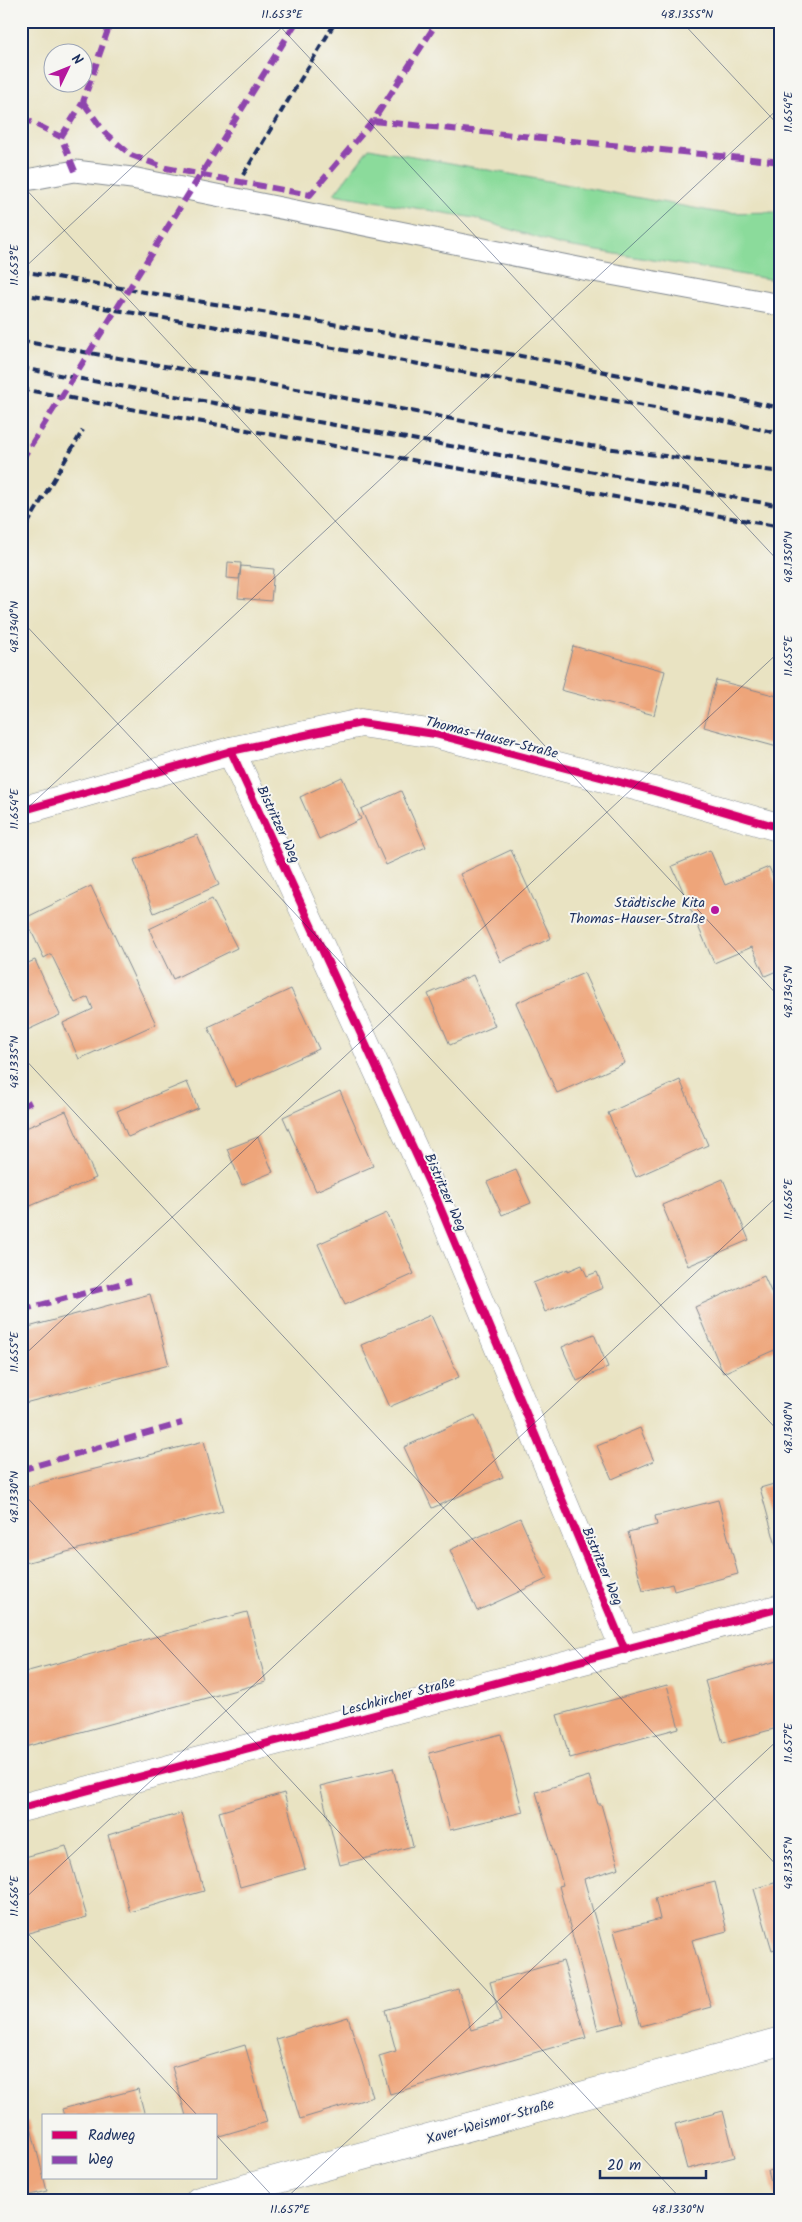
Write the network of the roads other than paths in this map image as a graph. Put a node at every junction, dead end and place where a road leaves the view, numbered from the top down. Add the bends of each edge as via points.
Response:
1 (21, 181) edge
2 (781, 304) edge
3 (231, 751) junction
4 (21, 811) edge
5 (781, 828) edge
6 (781, 1608) edge
7 (625, 1650) junction
8 (21, 1808) edge
9 (781, 2041) edge
10 (199, 2201) edge

1 - 2 lane via 75,171 132,178 583,269
3 - 4 street, Thomas-Hauser-Straße
3 - 5 street, Thomas-Hauser-Straße via 361,723 435,734
3 - 7 street, Bistritzer Weg via 437,1200
6 - 7 street, Leschkircher Straße
7 - 8 street, Leschkircher Straße
9 - 10 street, Xaver-Weismor-Straße

